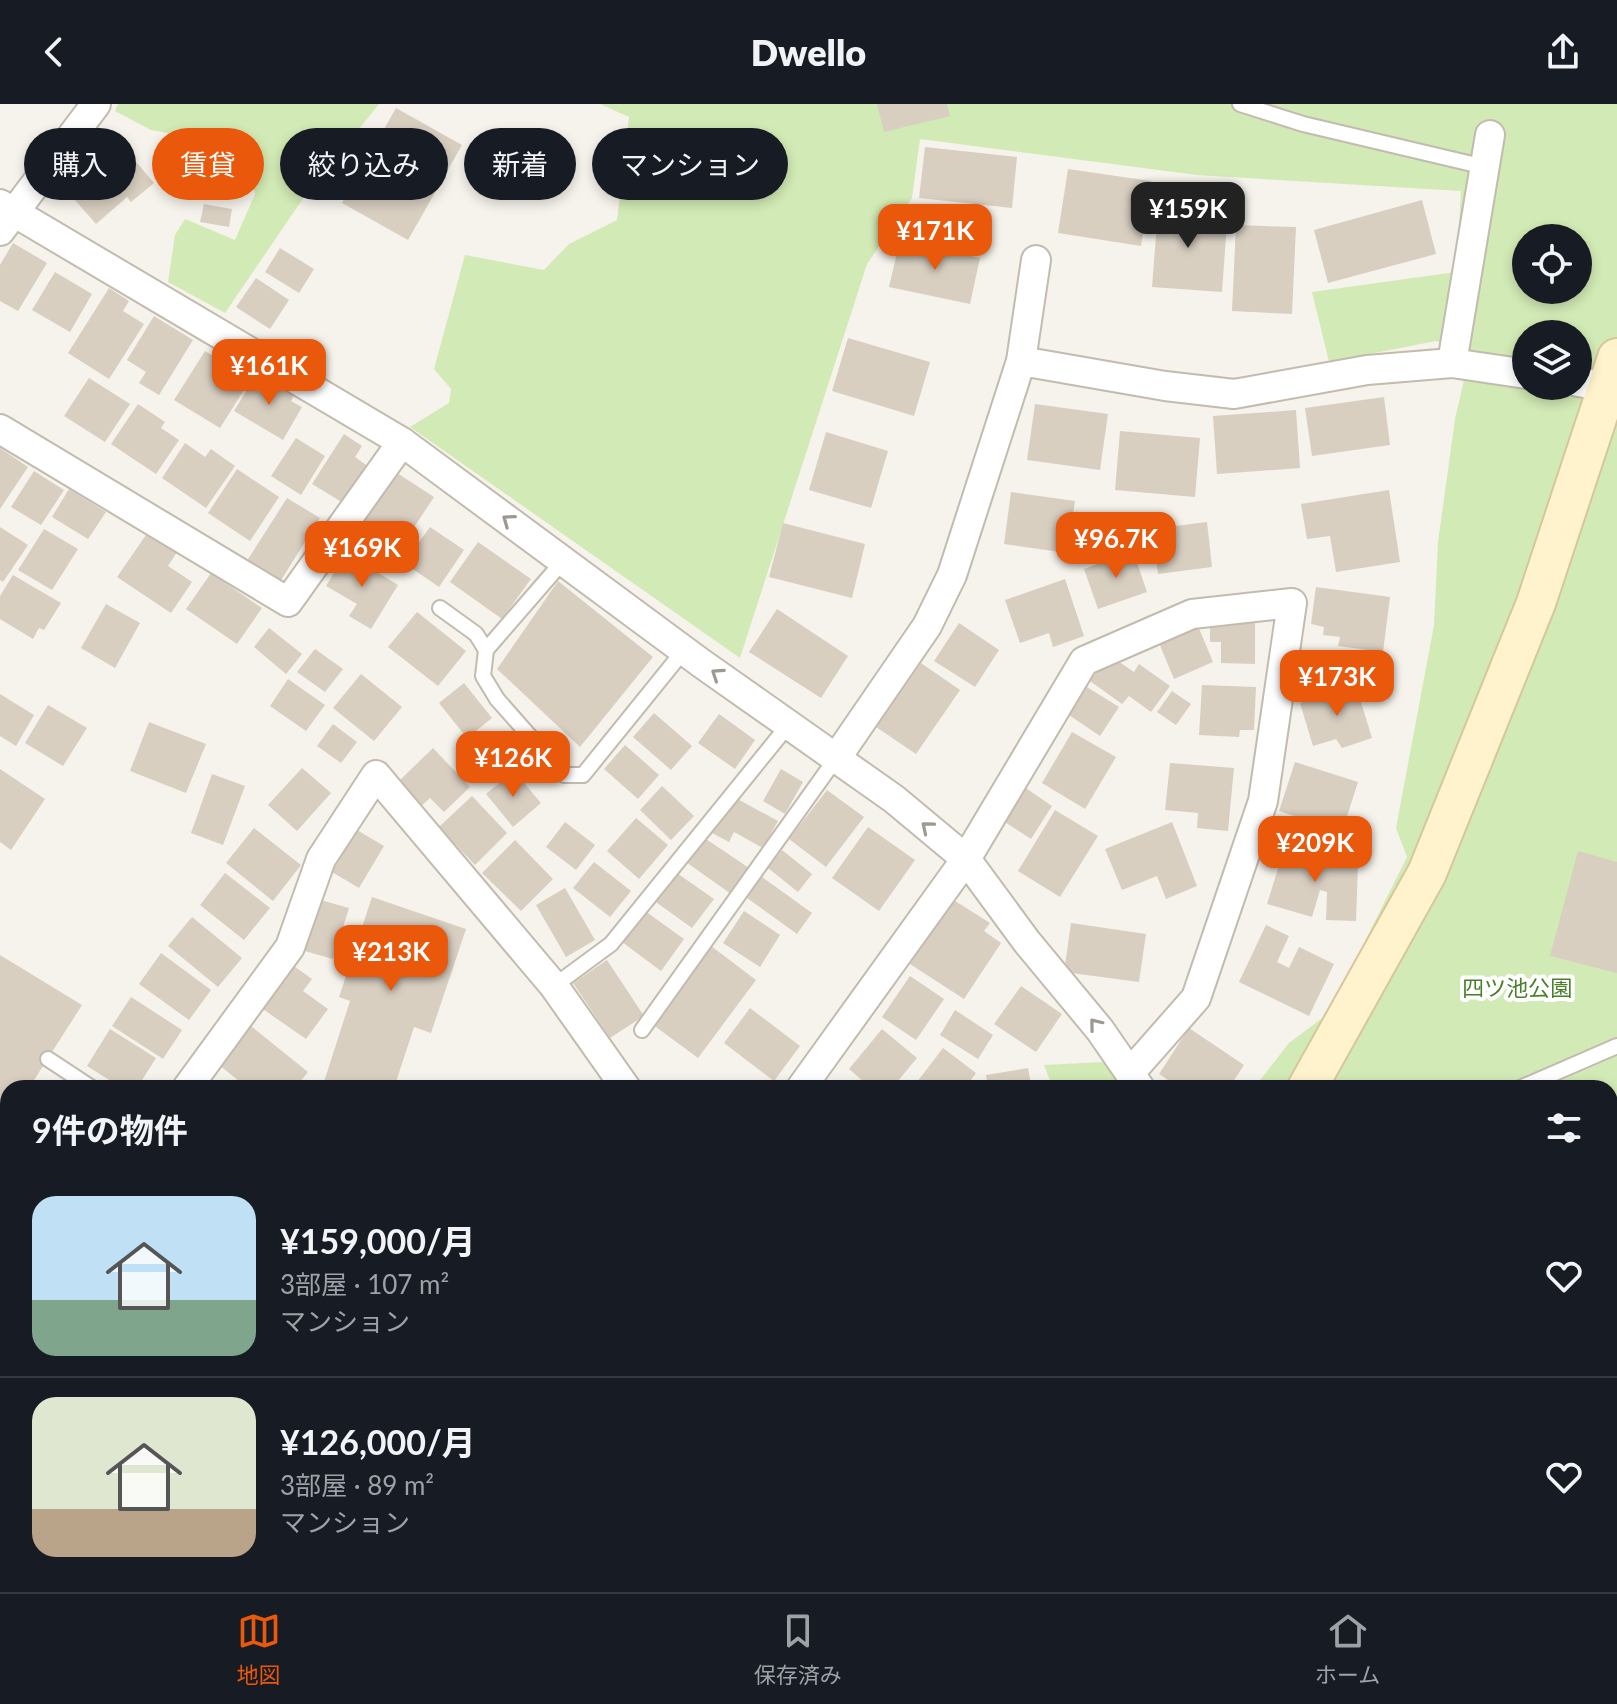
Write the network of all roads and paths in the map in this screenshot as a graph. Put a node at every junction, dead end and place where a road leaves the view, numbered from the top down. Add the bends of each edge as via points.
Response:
1 (96, 104) edge
2 (1240, 104) edge
3 (1490, 135) dead end
4 (1485, 167) junction
5 (5, 216) edge
6 (1036, 260) dead end
7 (1021, 361) junction
8 (1452, 363) junction
9 (1512, 372) edge
10 (1602, 376) edge
11 (0, 429) edge
12 (402, 442) junction
13 (564, 560) junction
14 (440, 608) dead end
15 (685, 649) junction
16 (486, 650) junction
17 (790, 723) junction
18 (837, 757) junction
19 (966, 859) junction
20 (554, 986) junction
21 (642, 1030) dead end
22 (1617, 1046) edge
23 (48, 1059) dead end
24 (80, 1080) edge
25 (193, 1080) edge
26 (620, 1080) edge
27 (807, 1080) edge
28 (1135, 1080) edge
29 (1311, 1080) edge
30 (1538, 1080) edge

1 - 5 street
2 - 4 lane
3 - 4 street
4 - 8 street
5 - 12 street
6 - 7 street
7 - 8 street via 1234,394 1367,370
7 - 18 street via 952,575 927,626
8 - 9 street
10 - 29 street via 1536,603 1427,873
11 - 12 street via 288,602
13 -> 12 street
13 - 15 street
13 - 16 lane
14 - 16 lane via 476,634
15 - 16 lane via 583,775 564,775 497,699 483,676
17 -> 15 street
17 - 18 street
17 - 20 lane via 611,944
19 -> 18 street
18 - 21 lane
19 - 27 street
28 -> 19 street
19 - 28 street via 1084,661 1192,614 1292,603 1263,801 1196,998
20 - 25 street via 376,775 321,859 290,947
20 - 26 street
22 - 30 lane
23 - 24 lane

